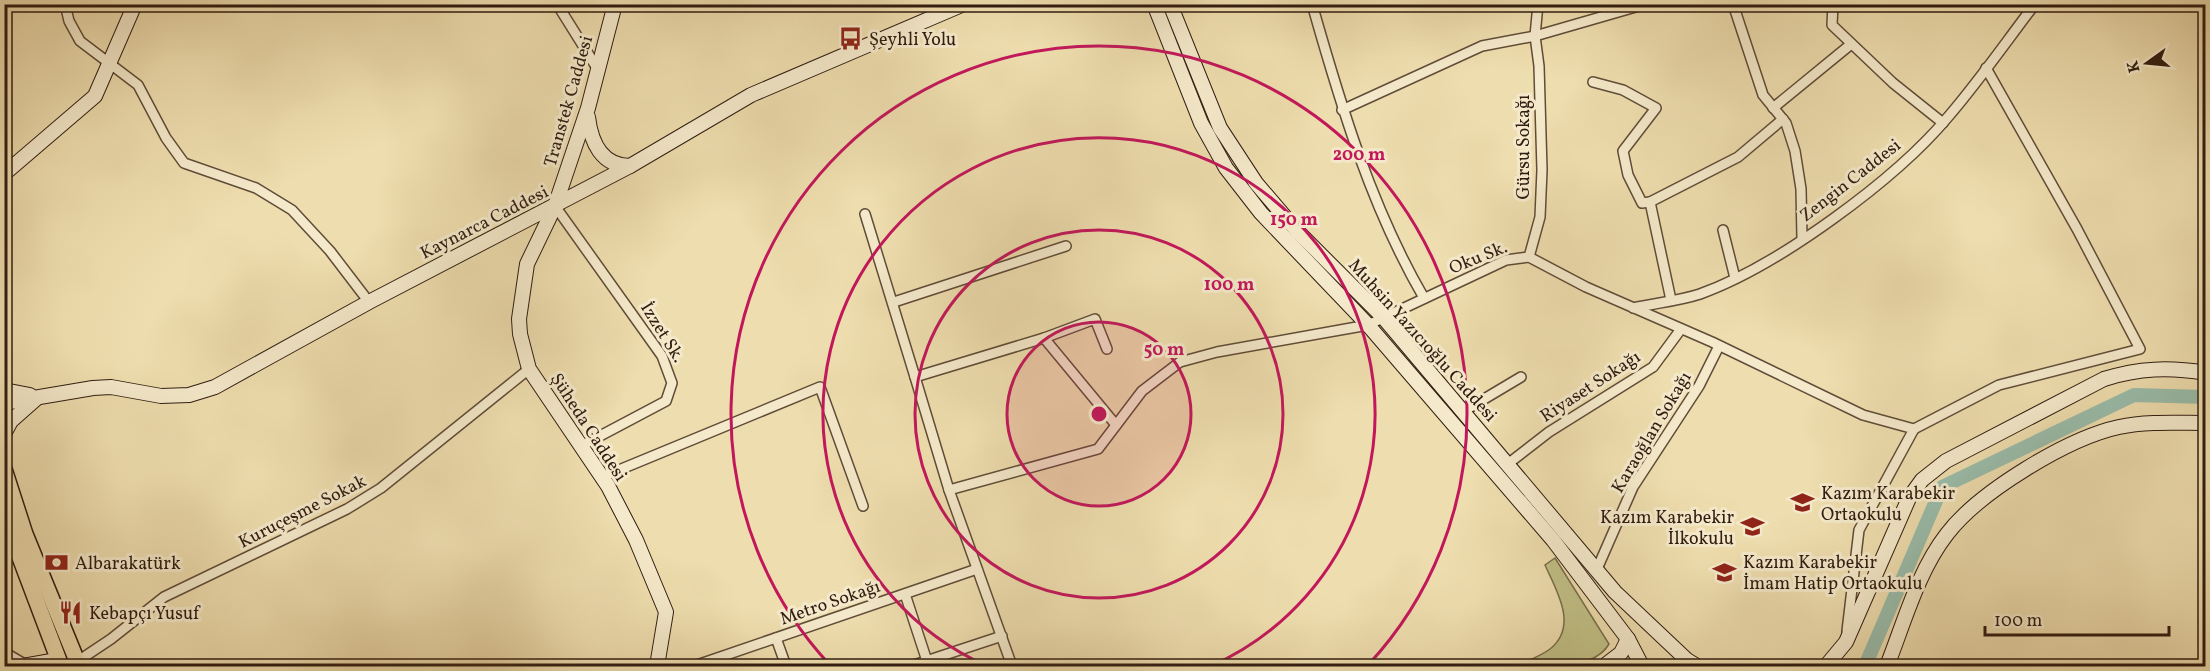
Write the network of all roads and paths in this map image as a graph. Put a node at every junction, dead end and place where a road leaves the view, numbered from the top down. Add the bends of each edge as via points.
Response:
1 (65, 4) edge
2 (135, 4) edge
3 (557, 4) edge
4 (615, 4) edge
5 (964, 4) edge
6 (1154, 4) edge
7 (1170, 4) edge
8 (1312, 4) edge
9 (1538, 4) edge
10 (1646, 4) edge
11 (1732, 4) edge
12 (1833, 4) edge
13 (2035, 4) edge
14 (1632, 6) edge
15 (1535, 36) junction
16 (1850, 45) junction
17 (110, 64) junction
18 (597, 68) junction
19 (1986, 68) junction
20 (1593, 82) dead end
21 (588, 108) junction
22 (1773, 108) junction
23 (1342, 110) junction
24 (1783, 119) junction
25 (1943, 123) junction
26 (630, 166) junction
27 (4, 174) edge
28 (1650, 202) junction
29 (555, 206) junction
30 (865, 214) dead end
31 (1723, 230) dead end
32 (1802, 238) junction
33 (1066, 246) dead end
34 (1529, 257) junction
35 (1735, 278) junction
36 (1425, 298) junction
37 (1671, 300) junction
38 (369, 302) junction
39 (894, 302) junction
40 (1633, 308) junction
41 (1383, 317) junction
42 (1368, 325) junction
43 (1681, 329) junction
44 (1044, 338) junction
45 (1719, 346) junction
46 (1107, 349) dead end
47 (529, 369) junction
48 (2205, 373) edge
49 (1521, 376) dead end
50 (915, 377) junction
51 (4, 390) edge
52 (38, 397) junction
53 (4, 403) edge
54 (1464, 411) junction
55 (2205, 423) edge
56 (1116, 425) junction
57 (1914, 429) junction
58 (4, 434) edge
59 (581, 446) junction
60 (1509, 463) junction
61 (4, 469) edge
62 (602, 477) junction
63 (949, 490) junction
64 (863, 506) dead end
65 (4, 514) edge
66 (977, 569) junction
67 (1597, 569) junction
68 (905, 594) junction
69 (1002, 636) junction
70 (776, 638) junction
71 (1628, 639) junction
72 (1846, 642) junction
73 (4, 652) edge
74 (927, 661) junction
75 (59, 663) edge
76 (77, 663) edge
77 (25, 666) edge
78 (657, 666) edge
79 (694, 666) edge
80 (786, 666) edge
81 (911, 666) edge
82 (1012, 666) edge
83 (1604, 666) edge
84 (1642, 666) edge
85 (1697, 666) edge
86 (1826, 666) edge
87 (1887, 666) edge

1 - 17 street via 80,41
2 - 17 street
3 - 18 street
4 - 18 street, Transtek Caddesi
5 - 26 street, Kaynarca Caddesi via 751,95
6 - 42 street, Muhsin Yazıcıoğlu Caddesi via 1201,123 1226,168 1260,213
7 - 41 street, Muhsin Yazıcıoğlu Caddesi via 1220,128 1256,183
8 - 23 street
9 - 15 street, Gürsu Sokağı
10 - 14 street
11 - 22 street via 1763,95
12 - 16 street via 1832,25
13 - 19 street, Zengin Caddesi
14 - 15 street
15 - 23 street via 1482,46
15 - 34 street, Gürsu Sokağı via 1542,170 1539,217
16 - 22 street
16 - 25 street
17 - 27 street via 95,96
17 - 38 street via 138,85 184,163 256,188 292,210
18 - 21 street, Transtek Caddesi
19 - 25 street, Zengin Caddesi
19 - 57 street via 2140,349 1999,384
20 - 28 street via 1623,90 1656,108 1623,151 1628,175 1642,203
21 - 26 street via 589,130 596,148 610,162
21 - 29 street, Transtek Caddesi
22 - 24 street
23 - 36 street via 1397,252
24 - 28 street via 1738,157
24 - 32 street via 1800,180
25 - 32 street, Zengin Caddesi via 1891,172 1832,220
26 - 29 street, Kaynarca Caddesi
28 - 37 street
29 - 38 street, Kaynarca Caddesi
29 - 47 street, Şüheda Caddesi via 527,264 523,287 520,334
29 - 59 street, İzzet Sk. via 650,338 671,377 670,395 662,405
30 - 39 street
31 - 35 street
32 - 35 street, Zengin Caddesi
33 - 39 street
34 - 36 street, Oku Sk. via 1506,260
34 - 40 street, Oku Sk.
35 - 37 street, Zengin Caddesi via 1700,294
36 - 41 street, Oku Sk.
37 - 40 street, Zengin Caddesi
38 - 52 street, Kaynarca Caddesi via 215,387 189,395 161,396 111,387
39 - 50 street
40 - 43 street, Oku Sk.
41 - 42 street, Oku Sk.
41 - 54 street, Muhsin Yazıcıoğlu Caddesi
42 - 56 street, Oku Sk. via 1180,362 1142,391
42 - 71 street, Muhsin Yazıcıoğlu Caddesi via 1552,540
43 - 45 street, Oku Sk.
43 - 60 street, Riyaset Sokağı via 1653,367 1549,432
44 - 46 street via 1095,319
44 - 50 street
44 - 56 street
45 - 57 street, Oku Sk. via 1863,416
45 - 67 street, Karaoğlan Sokağı via 1699,386 1634,487
47 - 59 street, Şüheda Caddesi
47 - 76 street, Kuruçeşme Sokak via 381,488 347,509 164,597
48 - 72 street via 2153,368 2104,379 1946,460 1922,480 1909,498
49 - 54 street
50 - 63 street
51 - 52 street
52 - 53 street, Kaynarca Caddesi
52 - 58 street via 11,421
54 - 60 street, Muhsin Yazıcıoğlu Caddesi
55 - 87 street via 2148,424 2096,434 2046,458 2000,488 1948,533 1928,565
56 - 63 street, Oku Sk. via 1098,449
57 - 72 street via 1859,530
59 - 62 street, Şüheda Caddesi
60 - 67 street, Muhsin Yazıcıoğlu Caddesi
61 - 76 main road via 25,534
62 - 64 street via 820,387
62 - 78 street, Şüheda Caddesi via 636,540 666,612
63 - 66 street
65 - 75 main road
66 - 68 street, Metro Sokağı
66 - 69 street
67 - 85 street, Muhsin Yazıcıoğlu Caddesi via 1615,592
68 - 70 street, Metro Sokağı
68 - 74 street
69 - 74 street
69 - 82 street
70 - 79 street, Metro Sokağı
70 - 80 street
71 - 83 street via 1621,653
71 - 84 street, Muhsin Yazıcıoğlu Caddesi
72 - 86 street
73 - 77 street
74 - 81 street
75 - 76 main road
75 - 77 street

